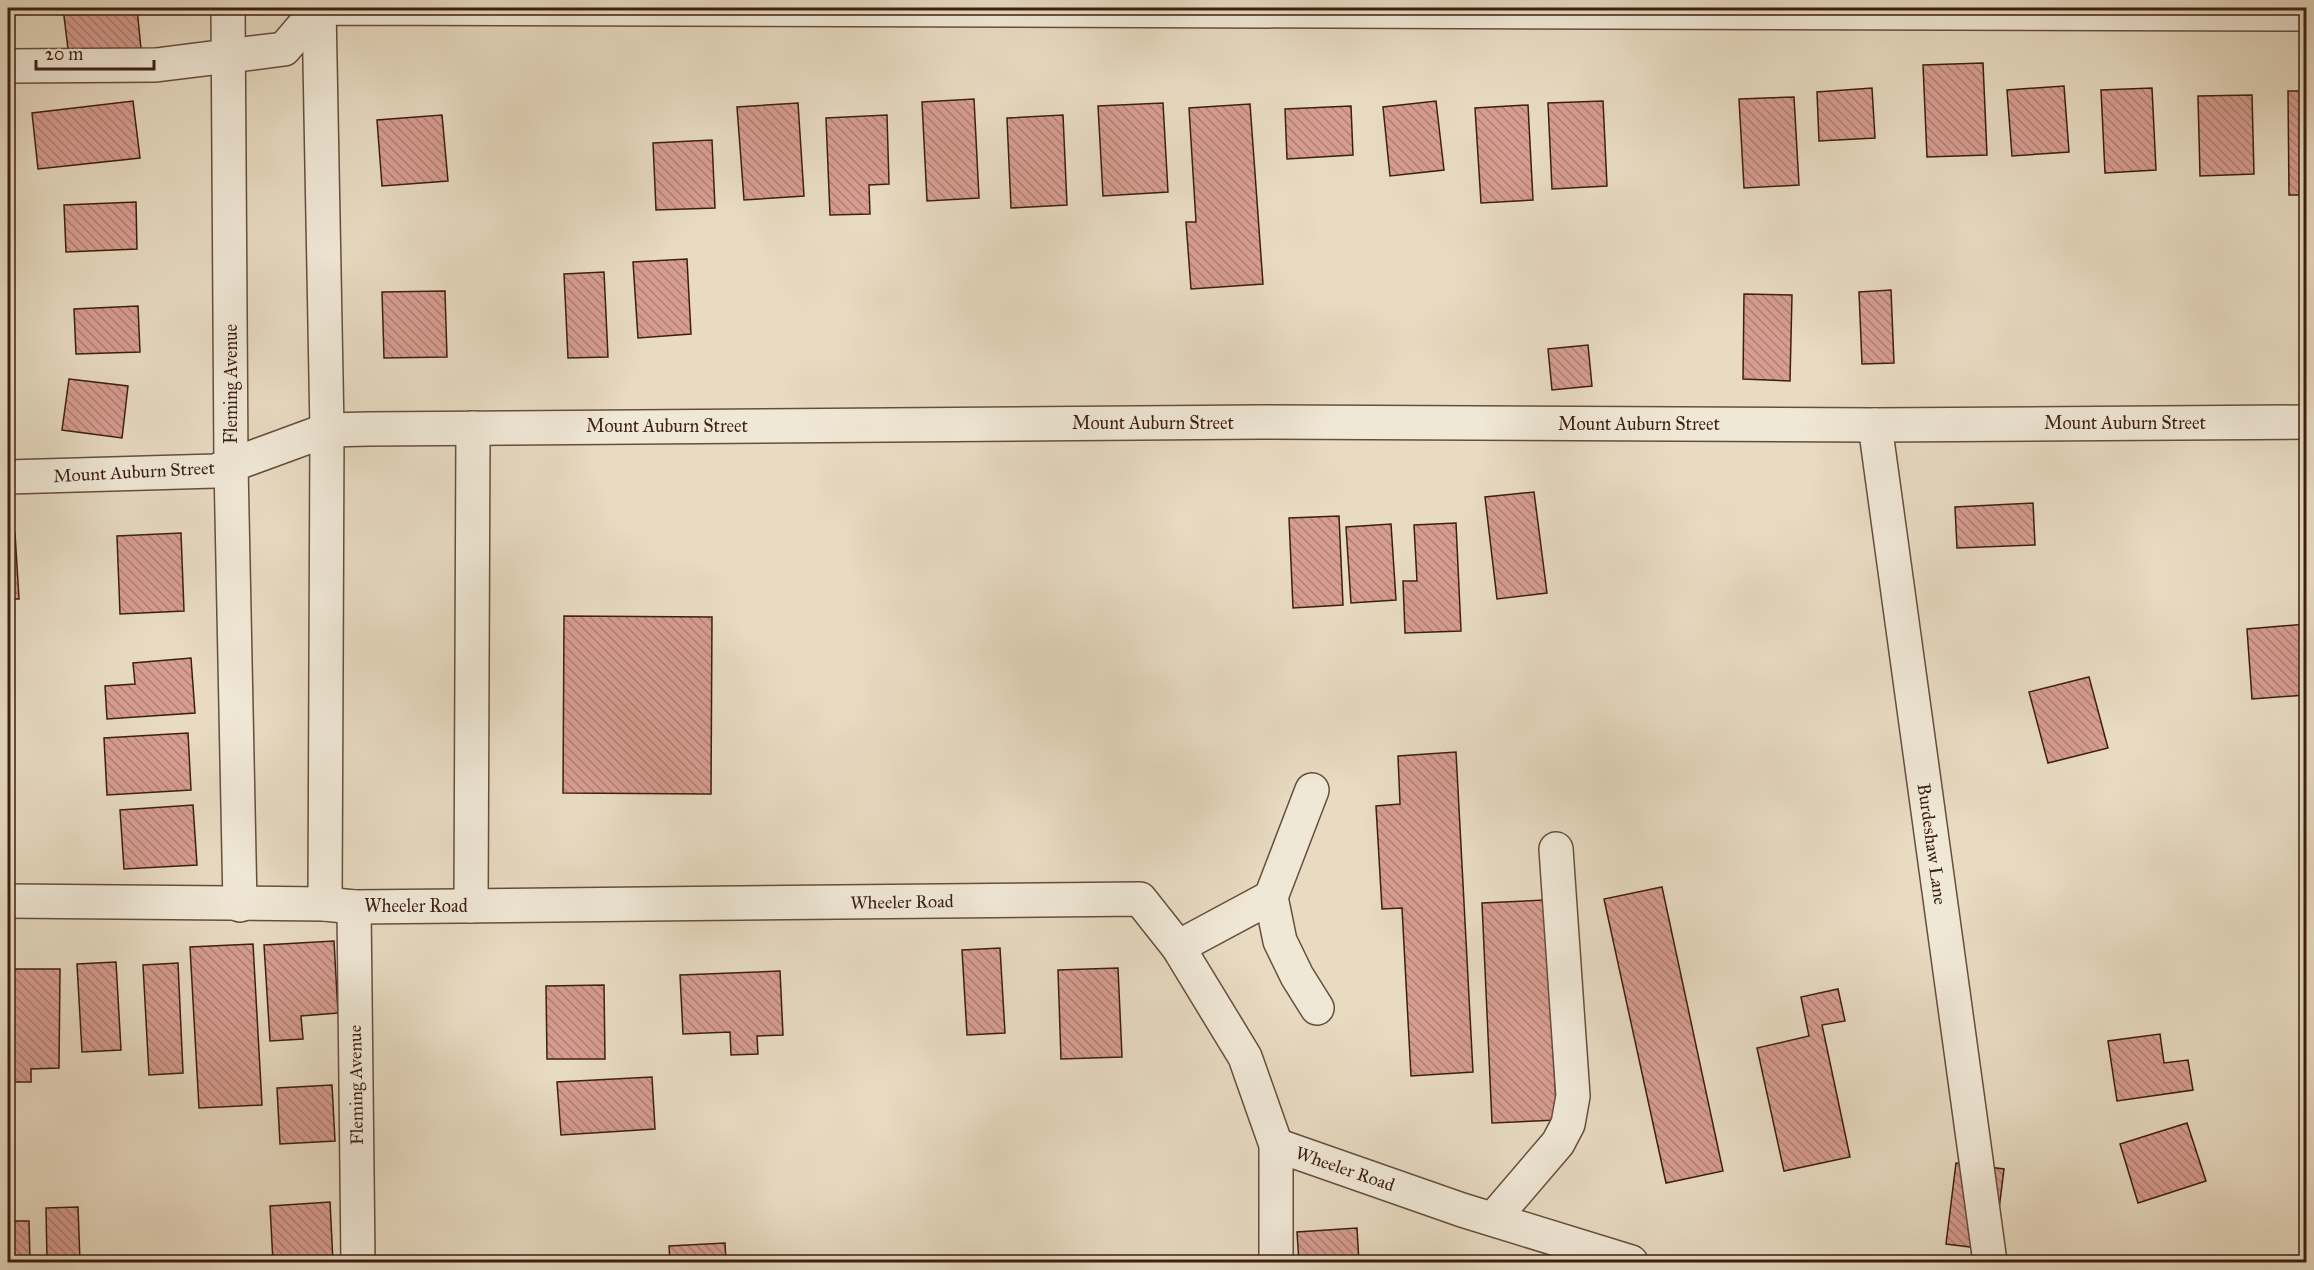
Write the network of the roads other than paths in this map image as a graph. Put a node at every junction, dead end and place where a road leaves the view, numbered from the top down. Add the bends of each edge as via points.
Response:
1 (228, 8) edge
2 (319, 8) edge
3 (2307, 14) edge
4 (229, 56) junction
5 (8, 66) edge
6 (2307, 422) edge
7 (1875, 425) junction
8 (473, 428) junction
9 (327, 430) junction
10 (231, 465) junction
11 (8, 477) edge
12 (1312, 790) dead end
13 (1556, 849) dead end
14 (1271, 897) junction
15 (8, 901) edge
16 (240, 905) junction
17 (340, 906) junction
18 (471, 906) junction
19 (1178, 946) junction
20 (1317, 1008) dead end
21 (1276, 1145) junction
22 (1492, 1219) junction
23 (358, 1263) edge
24 (1276, 1263) edge
25 (1630, 1263) edge
26 (1990, 1263) edge

1 - 4 street, Fleming Avenue
2 - 3 street
2 - 4 street via 284,49
2 - 9 street, Fleming Avenue
4 - 5 street via 156,65
4 - 10 street, Fleming Avenue
6 - 7 street, Mount Auburn Street
7 - 8 street, Mount Auburn Street via 1260,422
7 - 26 street, Burdeshaw Lane
8 - 9 street, Mount Auburn Street
8 - 18 street
9 - 10 street, Mount Auburn Street
9 - 17 street, Fleming Avenue
10 - 11 street, Mount Auburn Street via 215,471
10 - 16 street, Fleming Avenue
12 - 14 street
13 - 22 street via 1572,1105 1568,1125 1558,1143
14 - 19 street
14 - 20 street via 1281,941
15 - 16 street, Wheeler Road
16 - 17 street, Wheeler Road
17 - 18 street, Wheeler Road
17 - 23 street, Fleming Avenue
18 - 19 street, Wheeler Road via 1140,899
19 - 21 street, Wheeler Road via 1245,1057
21 - 22 street, Wheeler Road
21 - 24 street
22 - 25 street, Wheeler Road

